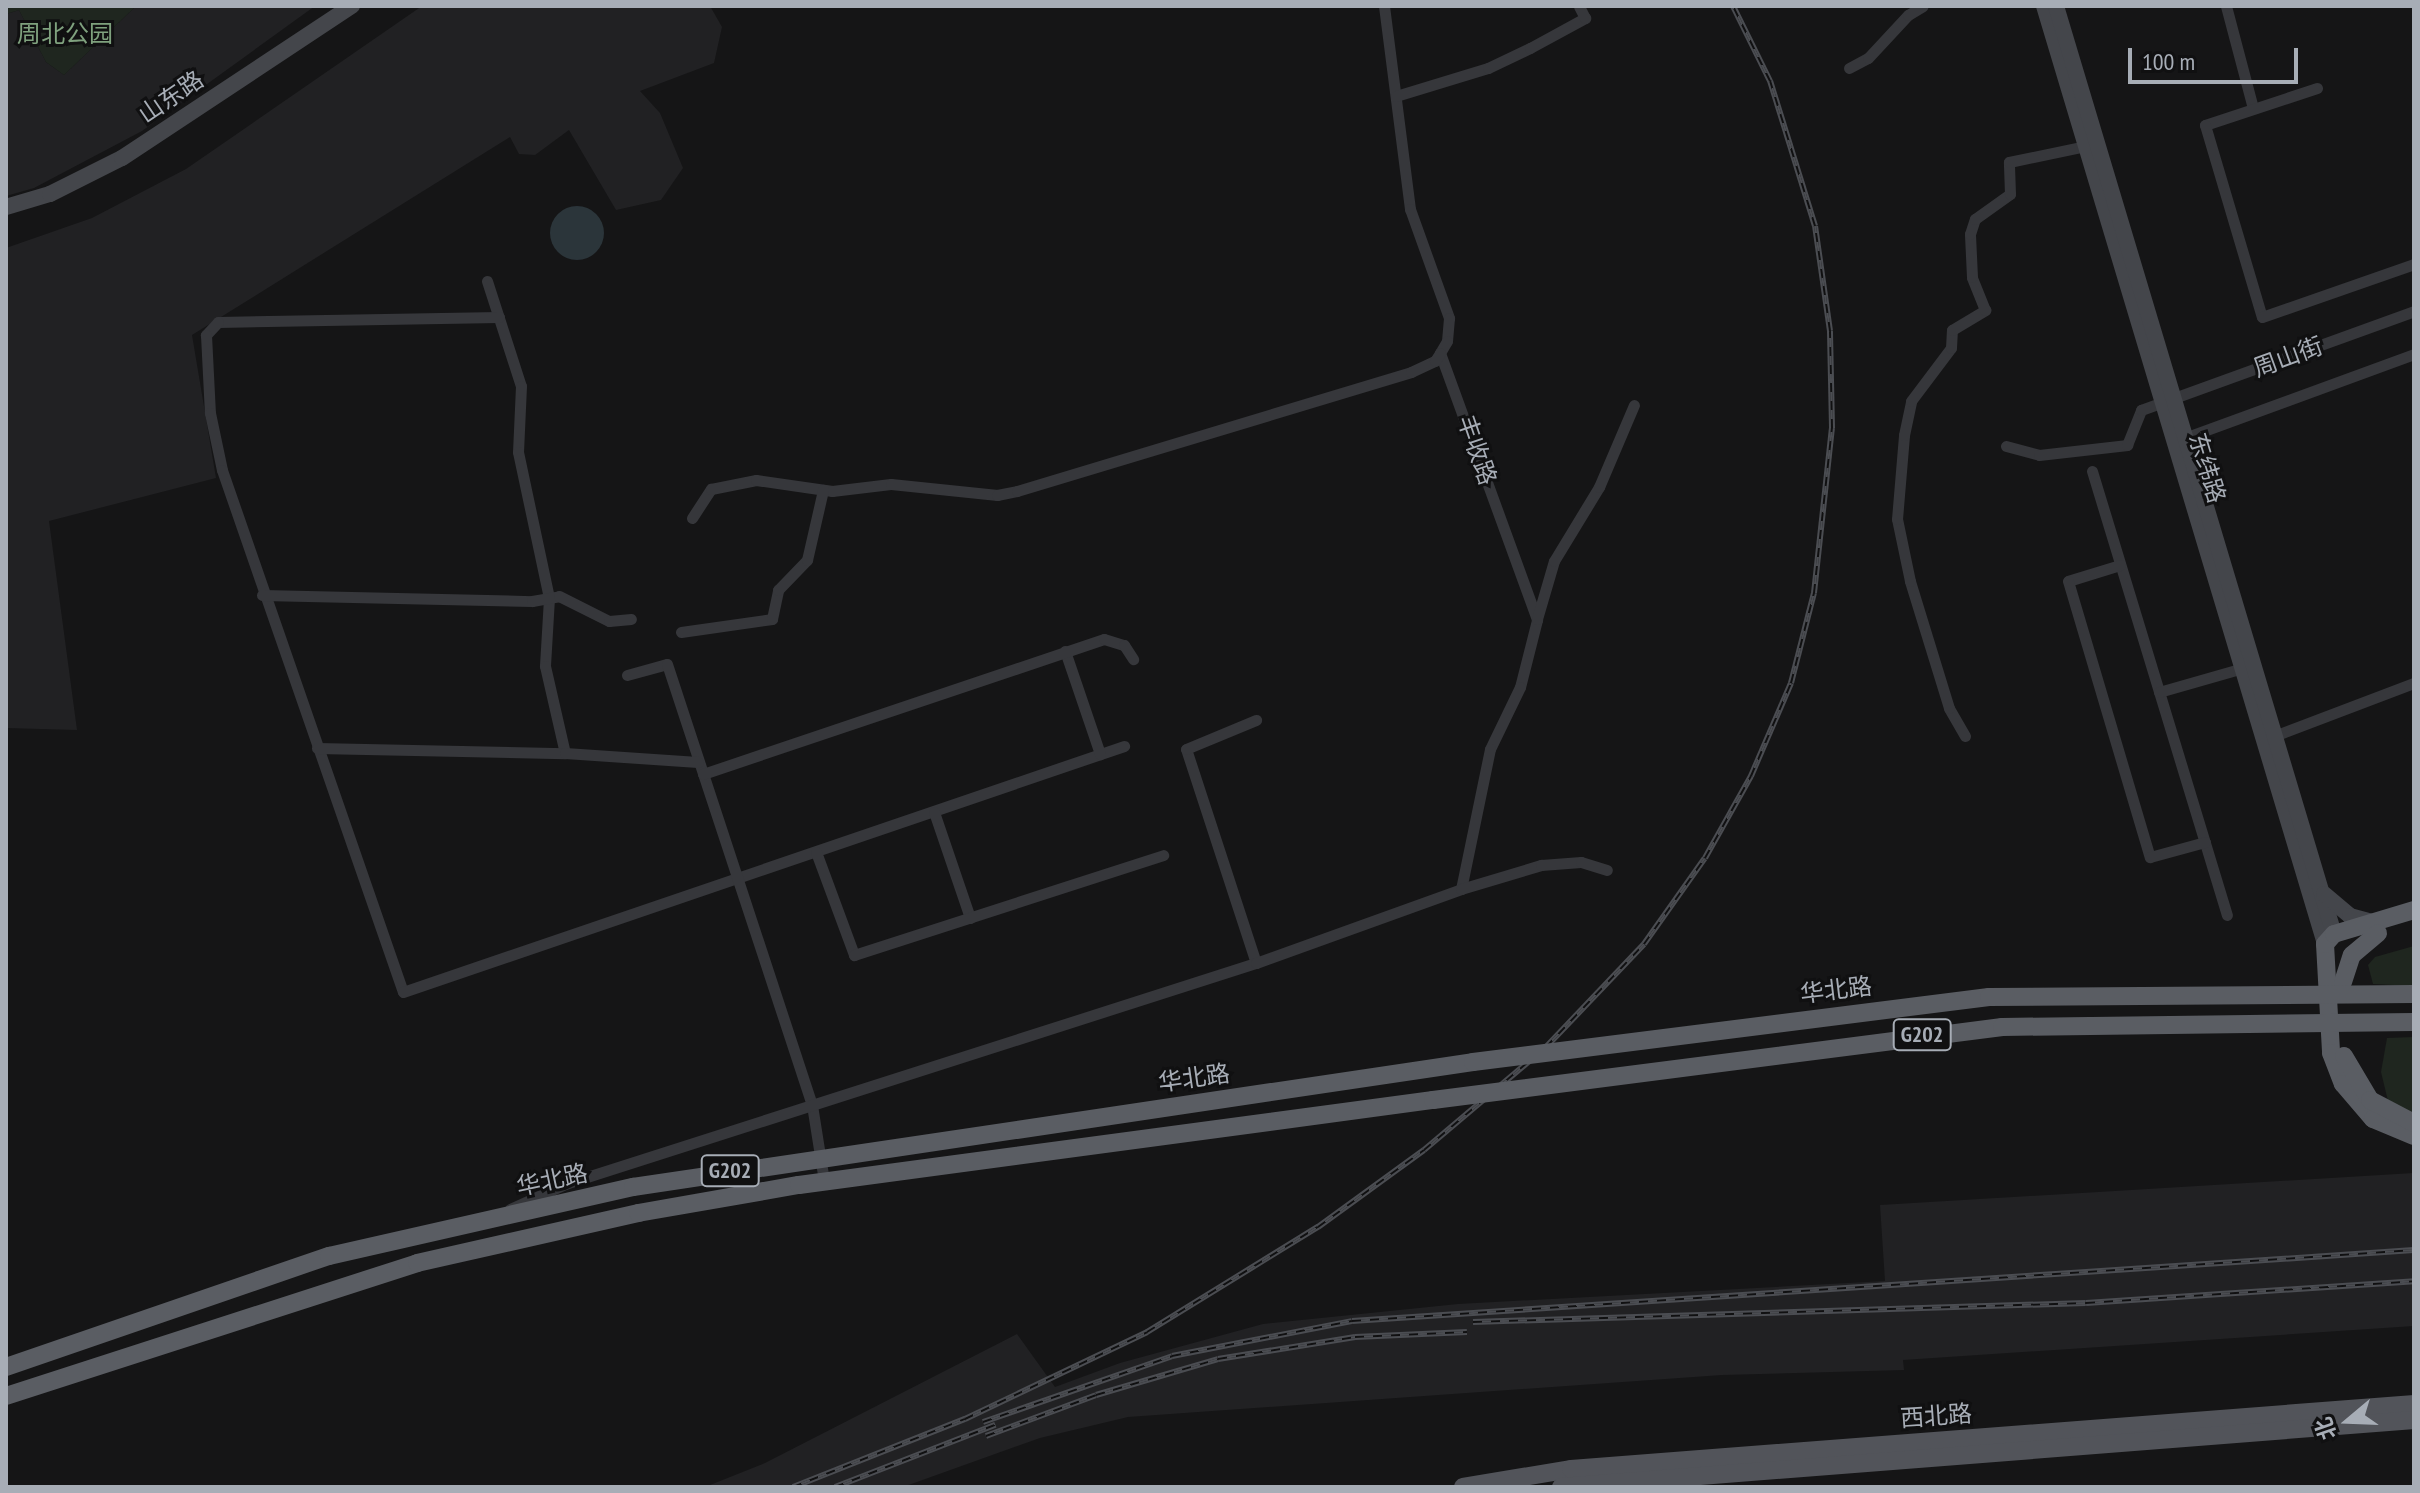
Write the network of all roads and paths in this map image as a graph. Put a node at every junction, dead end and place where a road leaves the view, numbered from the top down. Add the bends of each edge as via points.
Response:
1 (352, 6) edge
2 (1384, 6) edge
3 (1579, 6) edge
4 (1923, 6) edge
5 (2044, 6) edge
6 (2056, 6) edge
7 (2226, 6) edge
8 (1849, 68) dead end
9 (2317, 88) dead end
10 (1396, 96) junction
11 (2253, 108) junction
12 (2086, 146) junction
13 (6, 207) edge
14 (2414, 264) edge
15 (487, 281) dead end
16 (2414, 311) edge
17 (499, 317) junction
18 (1440, 353) junction
19 (2414, 354) edge
20 (2168, 400) junction
21 (1634, 405) dead end
22 (2180, 439) junction
23 (2006, 446) dead end
24 (2092, 471) dead end
25 (823, 490) junction
26 (692, 518) dead end
27 (2120, 565) junction
28 (262, 595) junction
29 (549, 598) junction
30 (631, 619) dead end
31 (1537, 620) junction
32 (681, 632) dead end
33 (1065, 651) junction
34 (1133, 659) dead end
35 (2248, 667) junction
36 (627, 675) dead end
37 (2414, 683) edge
38 (2159, 692) junction
39 (1256, 720) dead end
40 (1965, 736) dead end
41 (2269, 738) junction
42 (1124, 746) dead end
43 (317, 748) junction
44 (565, 753) junction
45 (1100, 754) junction
46 (700, 768) junction
47 (934, 812) junction
48 (2205, 842) junction
49 (816, 852) junction
50 (1163, 855) dead end
51 (1607, 870) dead end
52 (738, 879) junction
53 (1461, 889) junction
54 (2321, 890) junction
55 (2414, 910) edge
56 (2227, 915) dead end
57 (970, 918) junction
58 (2414, 923) edge
59 (2375, 928) junction
60 (2332, 941) junction
61 (1256, 963) junction
62 (2343, 982) junction
63 (2414, 994) edge
64 (2414, 1022) edge
65 (812, 1105) junction
66 (2414, 1123) edge
67 (2414, 1136) edge
68 (821, 1156) junction
69 (824, 1181) junction
70 (497, 1216) junction
71 (6, 1367) edge
72 (6, 1396) edge
73 (2414, 1404) edge
74 (2414, 1420) edge
75 (1463, 1487) edge
76 (1561, 1487) edge

1 - 13 main road, 山东路 via 122,158 50,194
2 - 10 street
3 - 10 street via 1585,18 1516,55 1447,83
4 - 8 street via 1868,58
5 - 12 main road, 东纬路
6 - 20 main road, 东纬路
7 - 11 street
9 - 11 street
10 - 18 street via 1410,209 1449,318
11 - 14 street via 2210,121 2205,131 2262,317
12 - 20 main road, 东纬路
12 - 40 street via 2009,162 2010,194 1975,219 1970,234 1972,277 1985,310 1952,330 1951,348 1911,401 1904,435 1897,519 1949,708
15 - 17 street
16 - 20 street, 周山街
17 - 28 street via 218,322 211,327 206,335 210,413 222,470
17 - 29 street via 521,386 518,452
18 - 25 street via 1411,372 1017,491 997,495 891,484
18 - 31 street, 丰收路
19 - 22 street, 周山街
20 - 22 main road, 东纬路
20 - 23 street, 周山街 via 2141,410 2127,445 2039,455
21 - 31 street via 1599,487 1554,561
22 - 35 main road, 东纬路
24 - 27 street
25 - 26 street via 756,480 727,483 701,498
25 - 32 street via 807,560 778,590 772,619
27 - 38 street
27 - 48 street via 2068,581 2150,857
28 - 29 street
28 - 43 street
29 - 30 street via 559,596 609,621
29 - 44 street via 545,666
31 - 53 street via 1520,687 1490,749
33 - 34 street via 1104,639 1124,645
33 - 45 street
33 - 46 street
35 - 38 street
35 - 41 main road, 东纬路
36 - 46 street via 667,664
37 - 41 street
38 - 48 street
39 - 61 street via 1186,749
41 - 54 main road, 东纬路
41 - 60 main road, 东纬路
42 - 45 street
43 - 44 street
43 - 52 street via 403,992
44 - 46 street
45 - 47 street
46 - 52 street
47 - 49 street
47 - 57 street
48 - 56 street
49 - 52 street
49 - 57 street via 854,955
50 - 57 street
51 - 53 street via 1581,862 1541,865
52 - 65 street
53 - 61 street
54 - 59 main road via 2350,916
54 - 60 main road, 东纬路
55 - 59 highway
58 - 59 highway
59 - 60 highway
59 - 62 highway via 2352,955
60 - 62 highway
60 - 67 highway via 2331,1053 2343,1084 2373,1119
61 - 65 street
62 - 66 highway via 2340,1037 2353,1076 2379,1108
63 - 68 highway, 华北路 / G202, bridge via 1989,997 1473,1062
64 - 69 highway, 华北路 / G202, bridge via 2002,1027
65 - 68 street
65 - 70 street via 565,1184
68 - 69 street
68 - 70 highway, 华北路 / G202
69 - 72 highway, 华北路 / G202 via 638,1213 417,1263
70 - 71 highway, 华北路 / G202 via 329,1256
73 - 75 main road, 西北路 via 1571,1469
74 - 76 main road, 西北路

